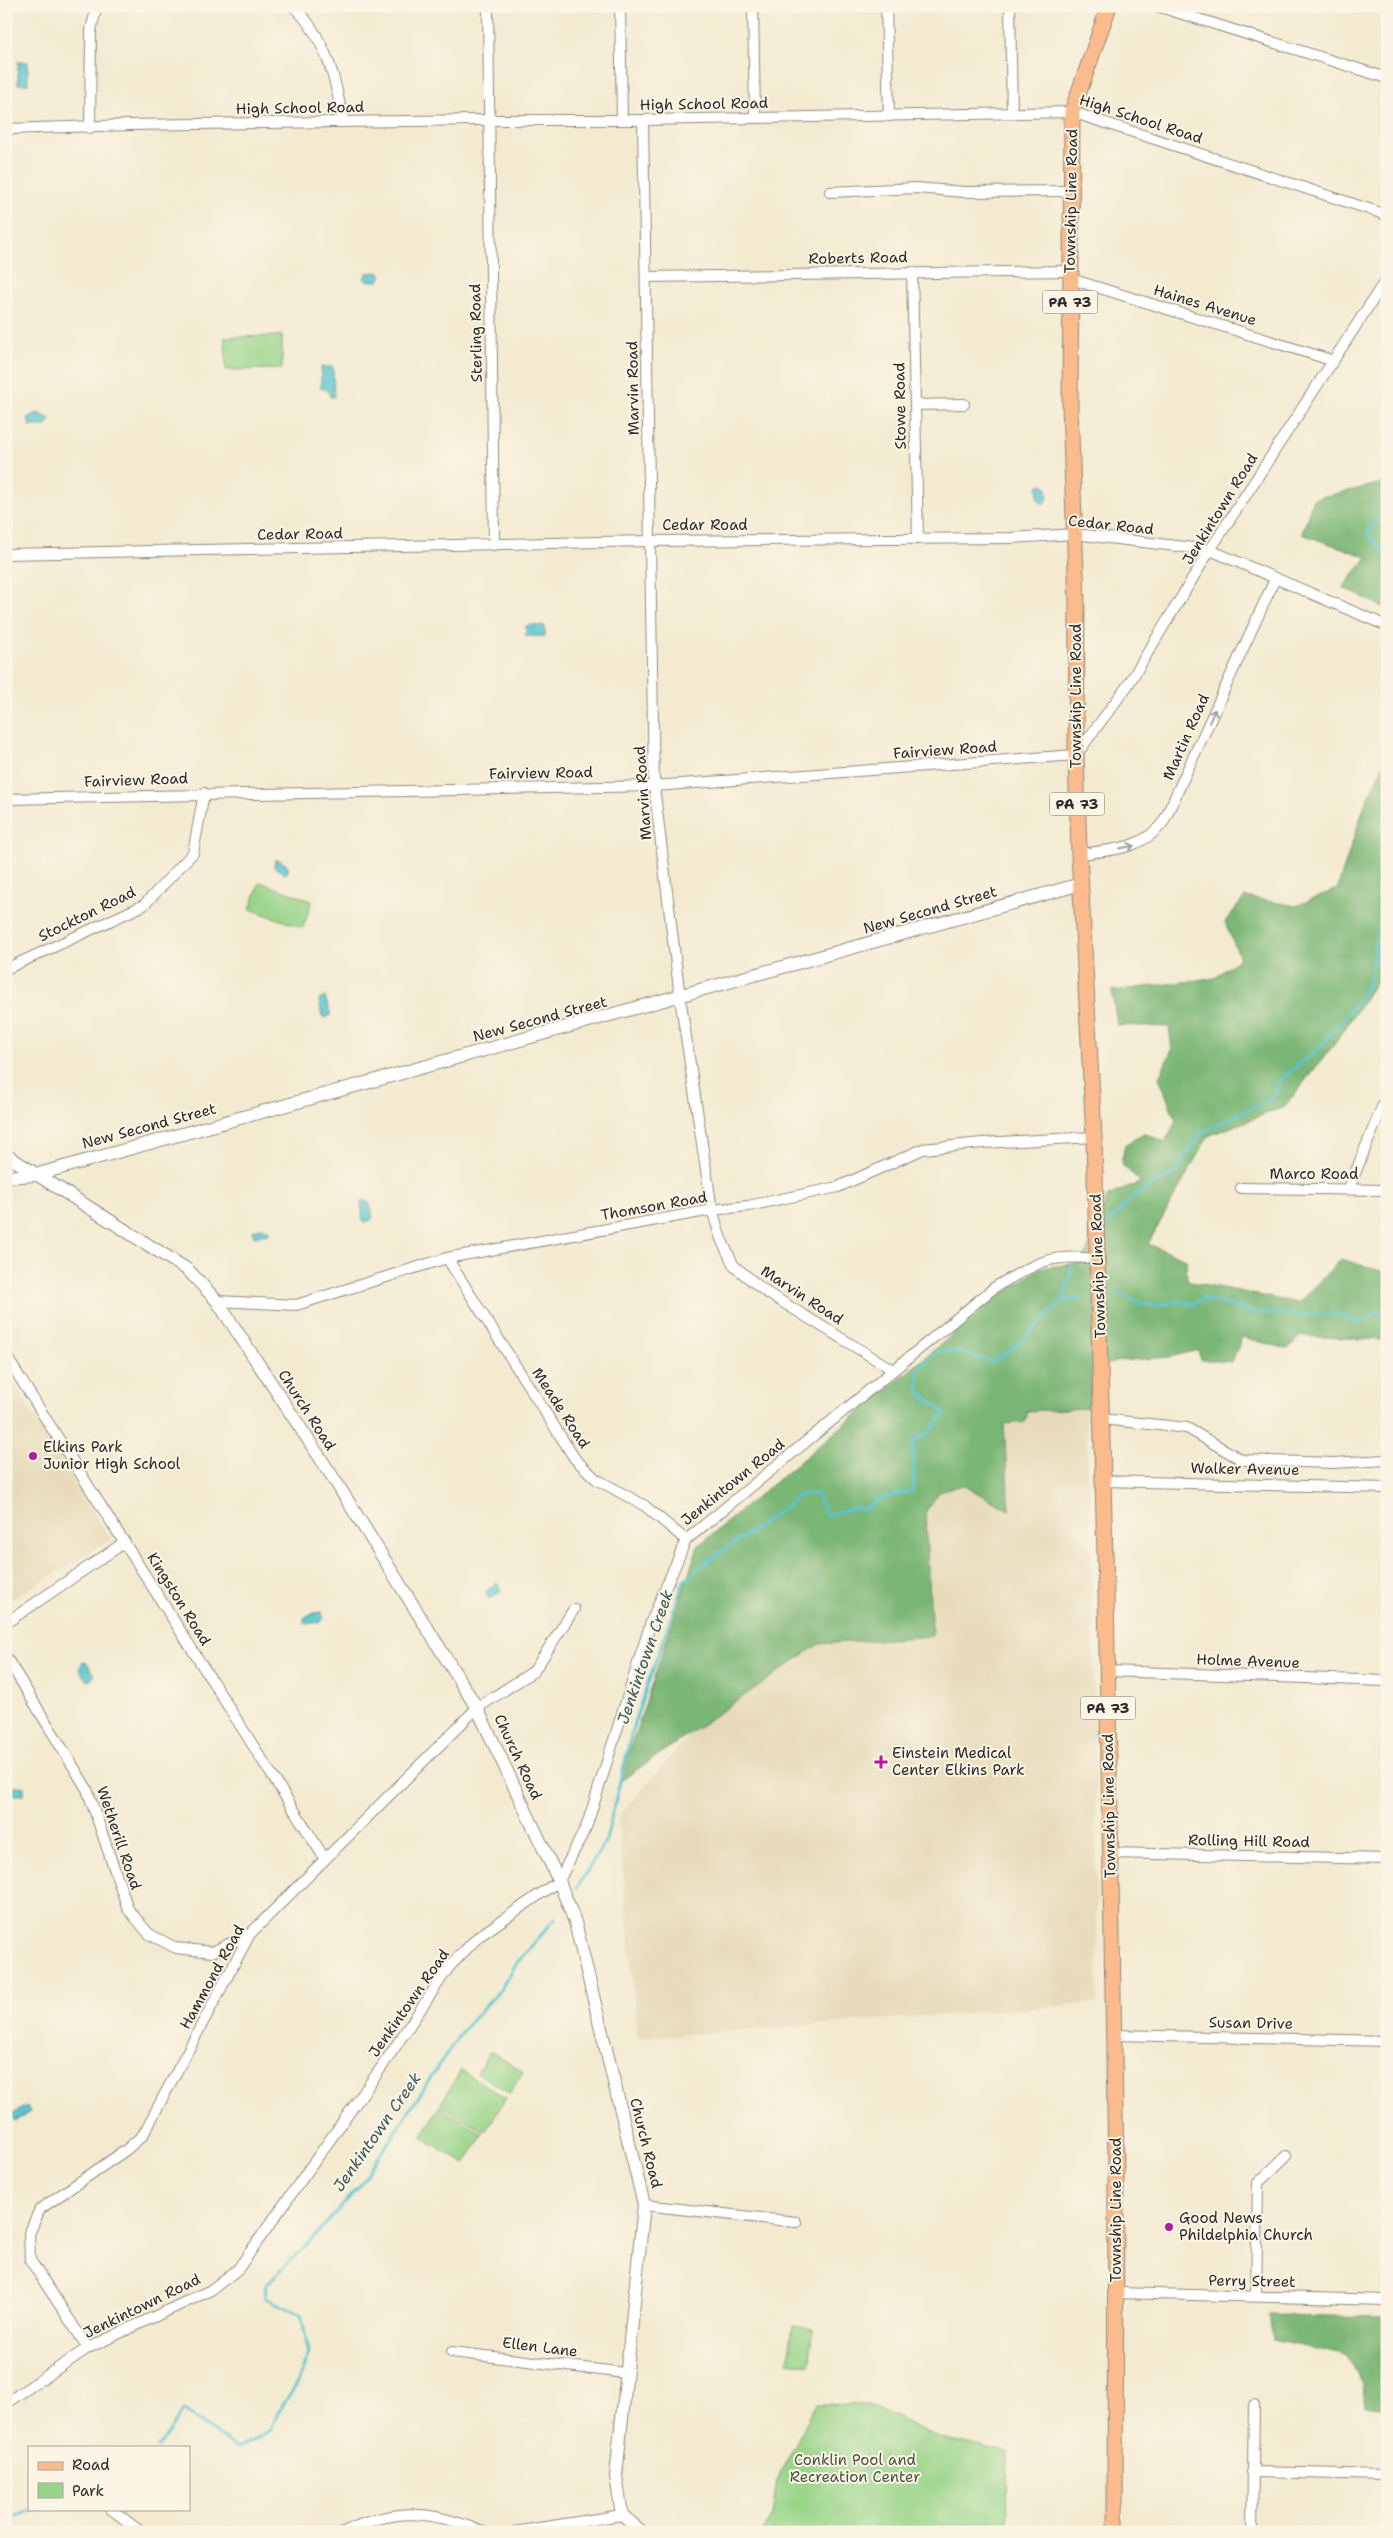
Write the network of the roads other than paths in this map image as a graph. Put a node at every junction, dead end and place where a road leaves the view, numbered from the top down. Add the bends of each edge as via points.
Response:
1 (97, 6) edge
2 (293, 6) edge
3 (488, 6) edge
4 (620, 6) edge
5 (753, 6) edge
6 (886, 6) edge
7 (1010, 6) edge
8 (1109, 6) edge
9 (1157, 6) edge
10 (1387, 78) edge
11 (1072, 112) junction
12 (1012, 113) junction
13 (889, 116) junction
14 (755, 118) junction
15 (489, 120) junction
16 (622, 120) junction
17 (643, 120) junction
18 (343, 122) junction
19 (90, 128) junction
20 (6, 129) edge
21 (1071, 191) junction
22 (830, 192) dead end
23 (1387, 215) edge
24 (912, 272) junction
25 (1071, 275) junction
26 (646, 277) junction
27 (1386, 279) edge
28 (1331, 360) junction
29 (964, 404) dead end
30 (916, 405) junction
31 (1075, 534) junction
32 (918, 539) junction
33 (651, 541) junction
34 (494, 545) junction
35 (1210, 550) junction
36 (6, 554) edge
37 (1275, 579) junction
38 (1387, 626) edge
39 (1076, 755) junction
40 (654, 786) junction
41 (204, 793) junction
42 (6, 799) edge
43 (1079, 854) junction
44 (1081, 884) junction
45 (6, 969) edge
46 (680, 997) junction
47 (1387, 1095) edge
48 (1094, 1137) junction
49 (6, 1155) edge
50 (35, 1175) junction
51 (6, 1177) edge
52 (1241, 1188) dead end
53 (1349, 1188) junction
54 (1387, 1190) edge
55 (712, 1210) junction
56 (447, 1258) junction
57 (1096, 1258) junction
58 (217, 1301) junction
59 (6, 1356) edge
60 (893, 1370) junction
61 (1102, 1419) junction
62 (1387, 1460) edge
63 (1103, 1481) junction
64 (1387, 1488) edge
65 (686, 1540) junction
66 (125, 1542) junction
67 (574, 1609) dead end
68 (11, 1614) edge
69 (6, 1623) edge
70 (6, 1657) edge
71 (1108, 1671) junction
72 (1387, 1681) edge
73 (477, 1708) junction
74 (1110, 1853) junction
75 (325, 1859) junction
76 (1387, 1859) edge
77 (559, 1881) junction
78 (250, 1934) junction
79 (1114, 2035) junction
80 (1387, 2041) edge
81 (1286, 2156) dead end
82 (644, 2205) junction
83 (796, 2222) dead end
84 (1116, 2293) junction
85 (1256, 2296) junction
86 (1387, 2300) edge
87 (88, 2348) junction
88 (452, 2352) dead end
89 (625, 2373) junction
90 (6, 2403) edge
91 (1254, 2405) dead end
92 (1252, 2472) junction
93 (1387, 2475) edge
94 (112, 2510) edge
95 (622, 2515) junction
96 (141, 2532) edge
97 (344, 2532) edge
98 (483, 2532) edge
99 (514, 2532) edge
100 (642, 2532) edge
101 (1115, 2532) edge
102 (1252, 2532) edge

1 - 19 street via 91,30
2 - 18 street via 327,57
3 - 15 street, Sterling Road
4 - 16 street
5 - 14 street
6 - 13 street
7 - 12 street
8 - 11 main road, Township Line Road / PA 73
9 - 10 street
11 - 12 street, High School Road
11 - 21 main road, Township Line Road / PA 73
11 - 23 street, High School Road
12 - 13 street, High School Road
13 - 14 street, High School Road
14 - 17 street, High School Road
15 - 16 street, High School Road
15 - 18 street, High School Road
15 - 34 street, Sterling Road
16 - 17 street, High School Road
17 - 26 street, Marvin Road
18 - 19 street, High School Road
19 - 20 street, High School Road
21 - 22 street via 964,192 916,188
21 - 25 main road, Township Line Road / PA 73
24 - 25 street, Roberts Road
24 - 26 street, Roberts Road
24 - 30 street, Stowe Road
25 - 28 street, Haines Avenue
25 - 31 main road, Township Line Road / PA 73 via 1070,406
26 - 33 street, Marvin Road
27 - 28 street, Jenkintown Road
28 - 35 street, Jenkintown Road
29 - 30 street
30 - 32 street, Stowe Road
31 - 32 street, Cedar Road
31 - 35 street, Cedar Road
31 - 39 main road, Township Line Road / PA 73
32 - 33 street, Cedar Road
33 - 34 street, Cedar Road
33 - 40 street, Marvin Road
34 - 36 street, Cedar Road
35 - 37 street, Cedar Road
35 - 39 street, Jenkintown Road via 1128,685
37 - 38 street, Cedar Road
43 -> 37 street, Martin Road via 1136,845 1152,836 1164,821
39 - 40 street, Fairview Road
39 - 43 main road, Township Line Road / PA 73
40 - 41 street, Fairview Road
40 - 46 street, Marvin Road
41 - 42 street, Fairview Road
41 - 45 street, Stockton Road via 193,852 144,905
43 - 44 main road, Township Line Road / PA 73
44 - 46 street, New Second Street
44 - 48 main road, Township Line Road / PA 73
46 - 50 street, New Second Street
46 - 55 street, Marvin Road
47 - 53 street
48 - 55 street, Thomson Road via 923,1149 838,1187 748,1206
48 - 57 main road, Township Line Road / PA 73
49 - 50 street, Church Road
50 - 51 street, New Second Street
50 - 58 street, Church Road via 188,1270
52 - 53 street, Marco Road
53 - 54 street, Marco Road
55 - 56 street, Thomson Road
55 - 60 street, Marvin Road via 734,1266 766,1292
56 - 58 street, Thomson Road via 296,1305
56 - 65 street, Meade Road via 575,1459 596,1478 645,1506
57 - 60 street, Jenkintown Road via 1070,1256 1044,1260 995,1286
57 - 61 main road, Township Line Road / PA 73
58 - 73 street, Church Road via 334,1479
59 - 66 street, Kingston Road
60 - 65 street, Jenkintown Road
61 - 62 street via 1187,1428 1242,1460
61 - 63 main road, Township Line Road / PA 73
63 - 64 street, Walker Avenue
63 - 71 main road, Township Line Road / PA 73
65 - 77 street, Jenkintown Road via 652,1622 587,1825
66 - 68 street
66 - 75 street, Kingston Road
67 - 73 street, Hammond Road via 534,1671
68 - 69 street
70 - 78 street, Wetherill Road via 87,1789 128,1909 149,1934 176,1948 212,1952
71 - 72 street, Holme Avenue
71 - 74 main road, Township Line Road / PA 73
73 - 75 street, Hammond Road
73 - 77 street, Church Road
74 - 76 street, Rolling Hill Road
74 - 79 main road, Township Line Road / PA 73
75 - 78 street, Hammond Road
77 - 82 street, Church Road via 575,1922
77 - 87 street, Jenkintown Road via 478,1937 449,1967 238,2269 211,2290
78 - 87 street, Hammond Road via 143,2134 126,2150 40,2209 29,2234 30,2260
79 - 80 street, Susan Drive
79 - 84 main road, Township Line Road / PA 73
81 - 85 street via 1258,2183
82 - 83 street
82 - 89 street, Church Road
84 - 85 street, Perry Street
84 - 101 main road, Township Line Road / PA 73
85 - 86 street, Perry Street
87 - 90 street, Jenkintown Road
88 - 89 street, Ellen Lane
89 - 95 street, Church Road via 616,2476
91 - 92 street
92 - 93 street
92 - 102 street
94 - 96 street
95 - 99 street
95 - 100 street
97 - 98 street via 405,2512 437,2516

